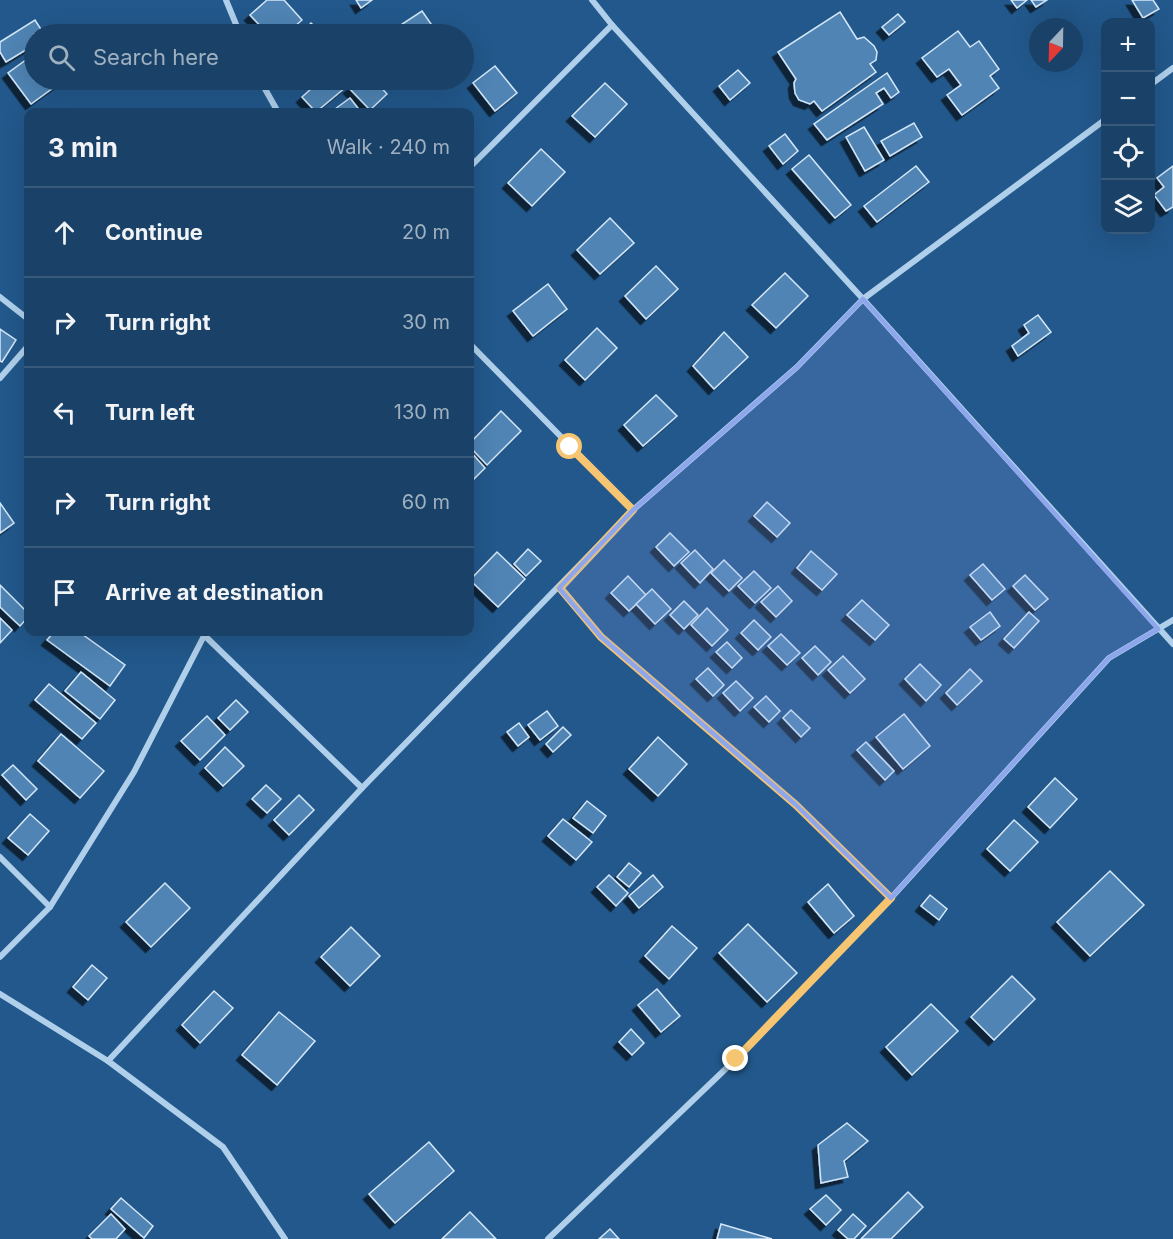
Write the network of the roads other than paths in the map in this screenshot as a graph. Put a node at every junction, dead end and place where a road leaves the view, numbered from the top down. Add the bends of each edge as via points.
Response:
1 (226, 0) edge
2 (592, 0) edge
3 (236, 24) edge
4 (612, 25) junction
5 (1173, 68) edge
6 (1155, 81) edge
7 (266, 90) edge
8 (277, 108) edge
9 (1101, 123) edge
10 (474, 162) edge
11 (0, 297) edge
12 (863, 299) junction
13 (24, 316) edge
14 (474, 348) edge
15 (24, 351) edge
16 (0, 378) edge
17 (633, 510) junction
18 (560, 588) junction
19 (1173, 620) edge
20 (1158, 629) junction
21 (203, 636) edge
22 (208, 636) edge
23 (1173, 644) edge
24 (362, 788) junction
25 (0, 857) edge
26 (891, 898) junction
27 (50, 908) junction
28 (0, 957) edge
29 (0, 994) edge
30 (108, 1061) junction
31 (285, 1239) edge
32 (548, 1239) edge

1 - 3 street
2 - 4 street
4 - 10 street
4 - 12 street
5 - 6 street
7 - 8 street
9 - 12 street
11 - 13 street
12 - 17 street via 797,367
12 - 20 street
14 - 17 street
15 - 16 street
17 - 18 street
18 - 24 street
18 - 26 street via 601,637 796,805
19 - 20 street
20 - 23 street
20 - 26 street via 1109,658
21 - 27 street via 134,772
22 - 24 street
24 - 30 street
25 - 27 street
26 - 32 street via 736,1059
27 - 28 street
29 - 30 street
30 - 31 street via 223,1147

